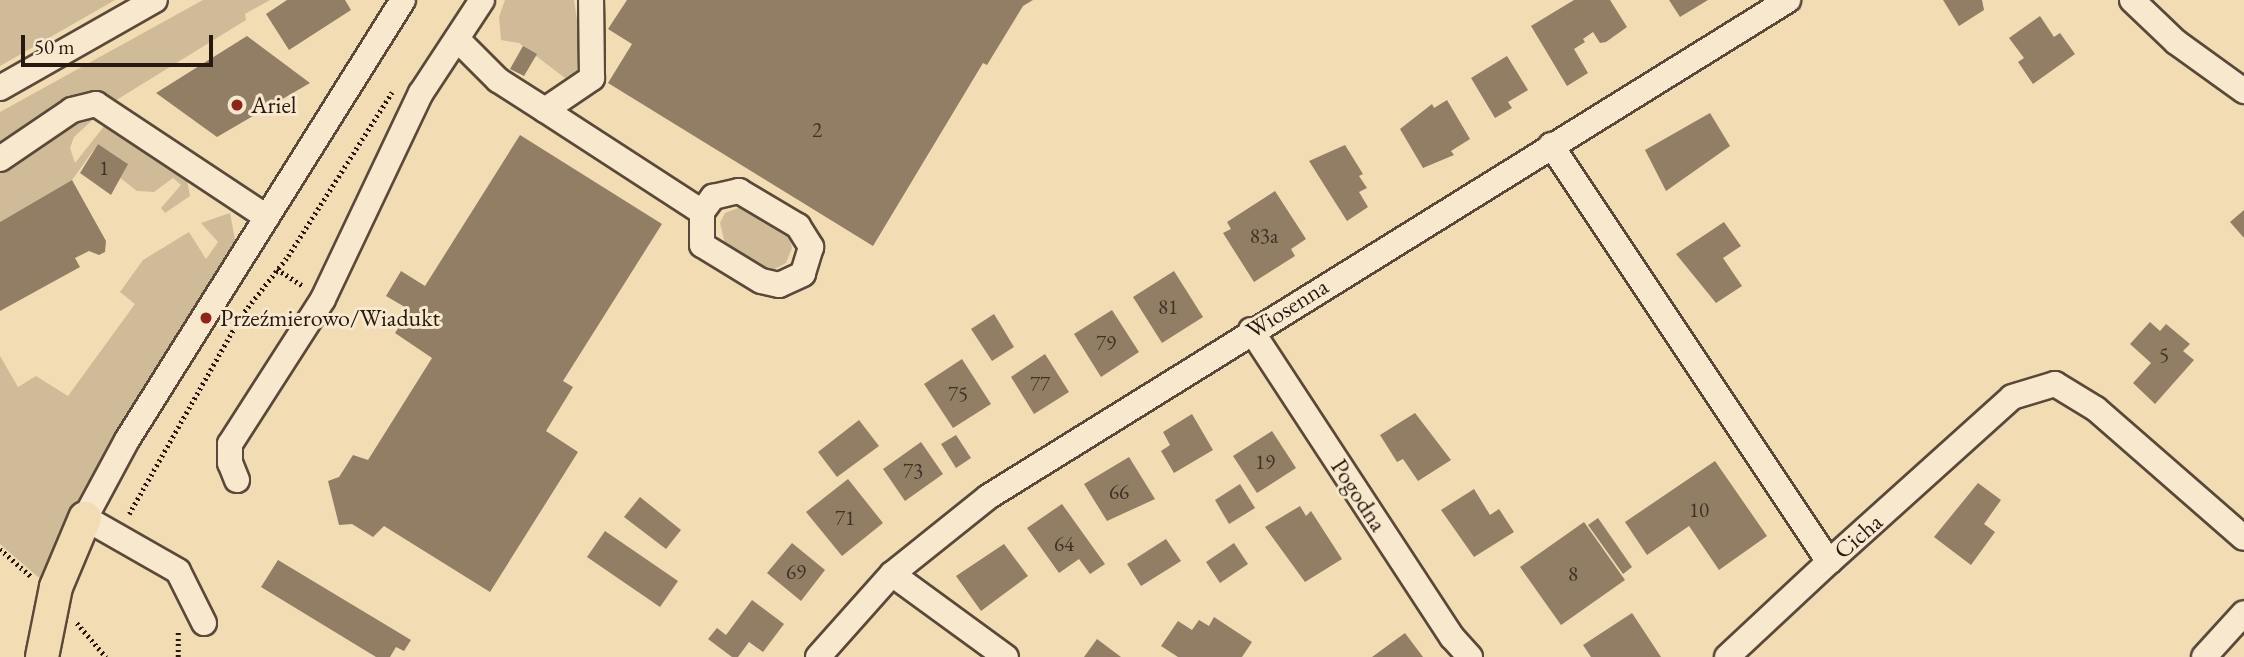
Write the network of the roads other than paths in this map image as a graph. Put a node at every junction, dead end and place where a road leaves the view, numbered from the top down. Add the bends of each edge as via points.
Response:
1 (155, 0) edge
2 (403, 0) edge
3 (482, 0) edge
4 (592, 0) edge
5 (1788, 0) edge
6 (2132, 0) edge
7 (457, 39) junction
8 (0, 88) edge
9 (2244, 91) edge
10 (545, 110) junction
11 (1551, 145) junction
12 (0, 159) edge
13 (702, 212) junction
14 (267, 217) junction
15 (1251, 330) junction
16 (237, 480) dead end
17 (98, 525) junction
18 (2244, 538) edge
19 (1829, 562) junction
20 (892, 574) junction
21 (2244, 613) edge
22 (204, 623) dead end
23 (42, 657) edge
24 (818, 657) edge
25 (1006, 657) edge
26 (1470, 657) edge
27 (1727, 657) edge
28 (2204, 657) edge

1 - 8 street
2 - 14 street
3 - 7 street
4 - 10 street via 592,78
5 - 11 street, Wiosenna
6 - 9 street via 2176,42
7 - 10 street via 498,80
7 - 16 street via 421,93 323,299 230,444 230,463
10 - 13 street
11 - 15 street, Wiosenna
11 - 19 street, Cicha
12 - 14 street via 72,110 96,104
13 - 13 street via 713,197 739,191 797,226 811,247 803,274 779,285 761,281 726,260 702,245
14 - 17 street via 127,440
15 - 20 street, Wiosenna via 988,497
15 - 26 street, Pogodna via 1452,637
17 - 22 street via 178,571
17 - 23 main road via 55,586
18 - 19 street, Cicha via 2096,408 2055,384 2012,397
19 - 27 street
20 - 24 street, Wiosenna
20 - 25 street
21 - 28 street

